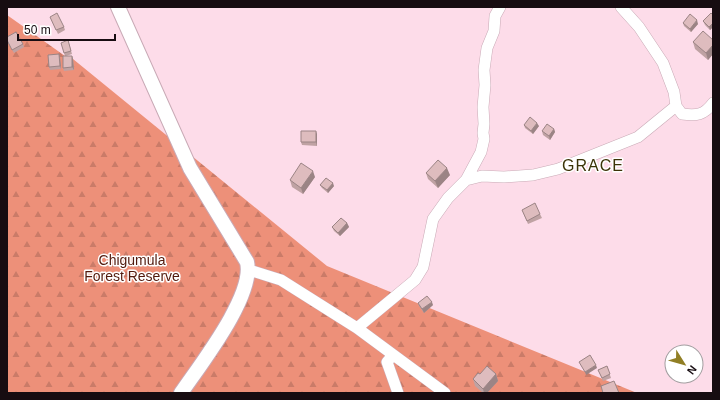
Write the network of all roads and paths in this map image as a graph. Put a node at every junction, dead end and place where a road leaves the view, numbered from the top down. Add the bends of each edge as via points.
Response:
1 (118, 7) edge
2 (500, 7) edge
3 (621, 7) edge
4 (713, 103) edge
5 (676, 106) junction
6 (710, 114) edge
7 (466, 180) junction
8 (249, 270) junction
9 (357, 328) junction
10 (393, 355) junction
11 (181, 393) edge
12 (398, 393) edge
13 (445, 393) edge

1 - 8 street via 190,168 247,262
2 - 7 street via 495,16 494,31 487,48 484,70 484,139 481,152
3 - 5 street via 639,27 663,63 674,92
4 - 6 street
5 - 6 street via 682,114
5 - 7 street via 638,137 558,169 533,176 482,176
7 - 9 street via 433,218 423,267 416,280
8 - 9 street via 280,280
8 - 11 street via 230,320
9 - 10 street
10 - 12 street via 387,362
10 - 13 street

